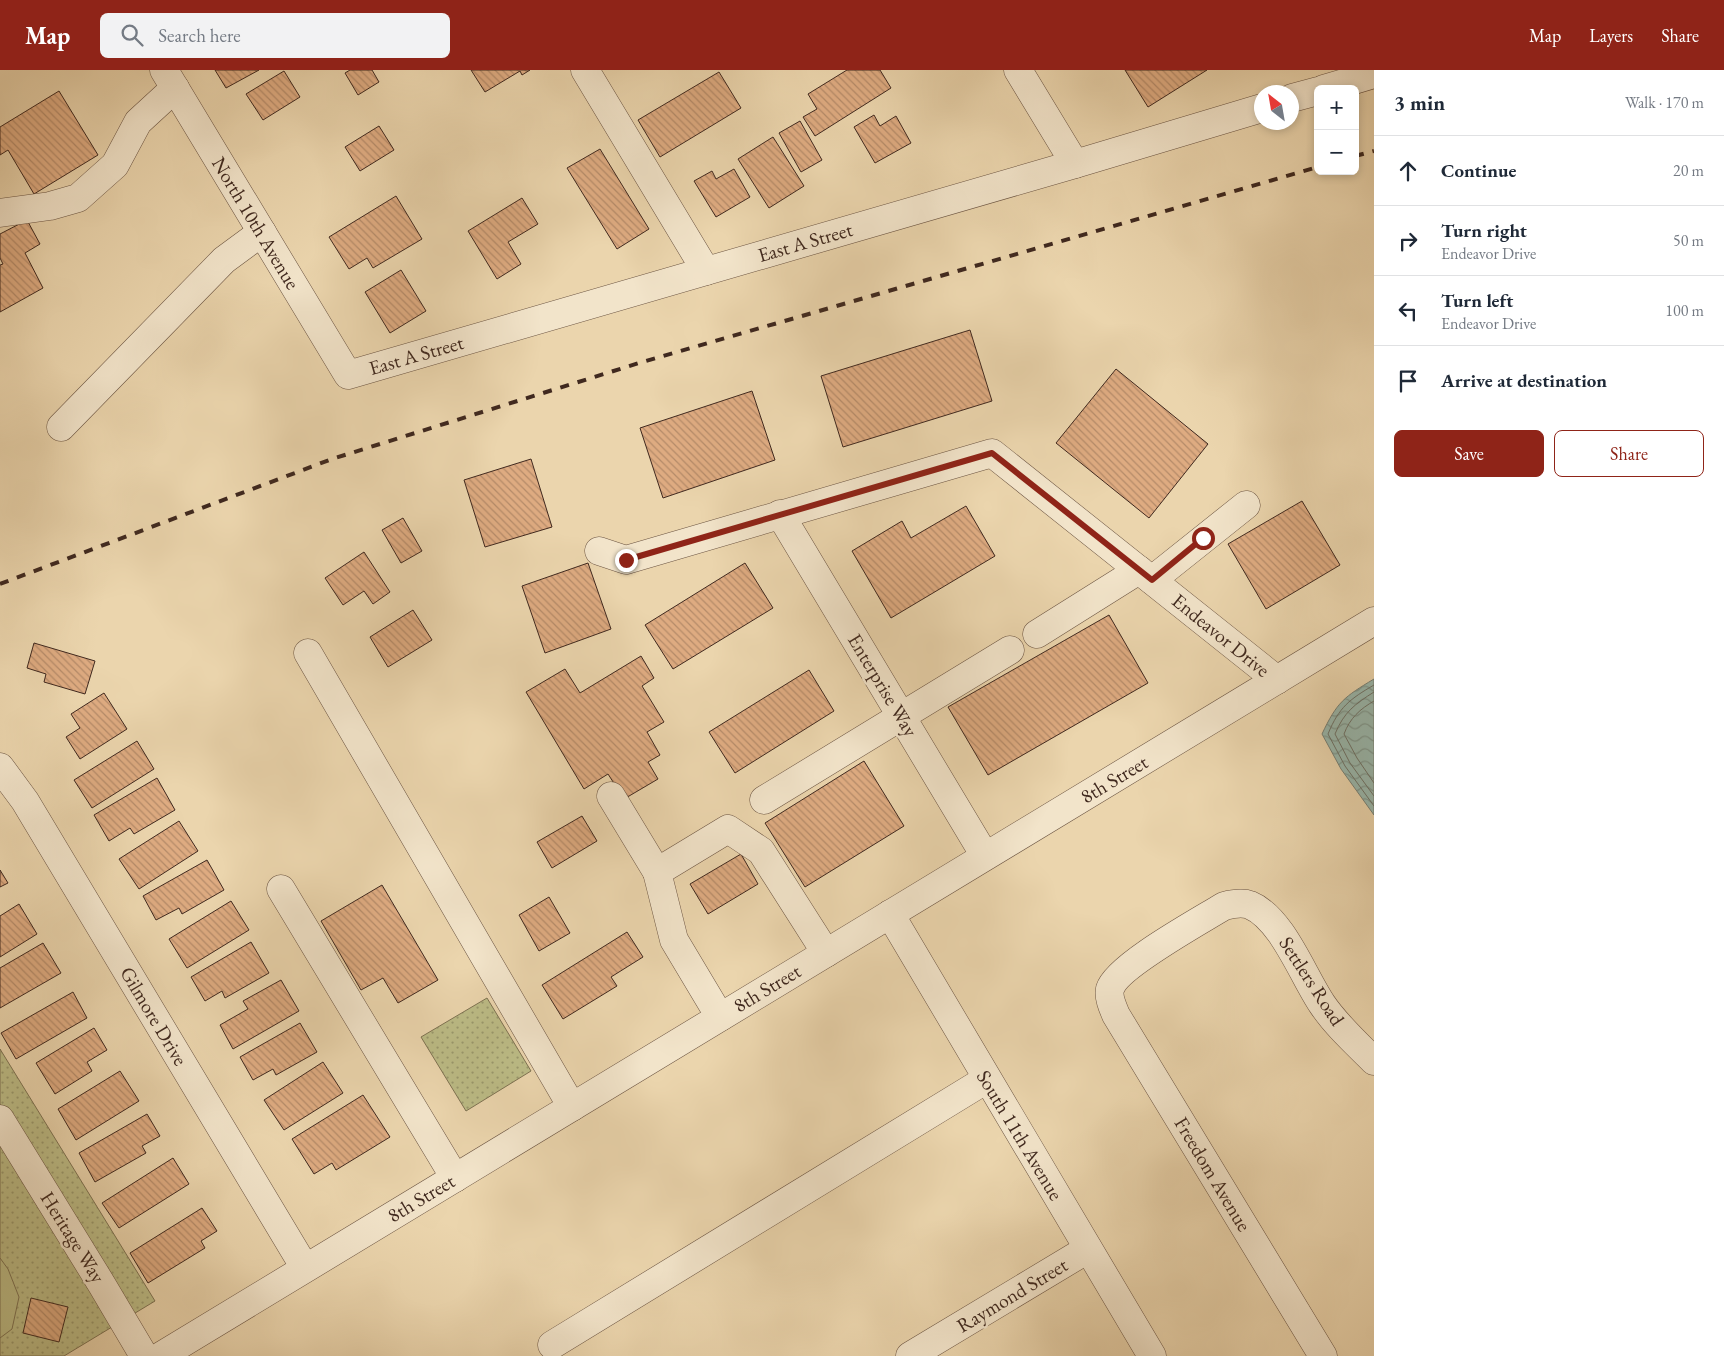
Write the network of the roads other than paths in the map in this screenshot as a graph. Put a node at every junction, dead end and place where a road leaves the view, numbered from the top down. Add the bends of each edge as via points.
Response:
1 (585, 70) edge
2 (1018, 70) edge
3 (1374, 74) edge
4 (170, 79) edge
5 (1337, 85) edge
6 (1314, 91) edge
7 (1299, 96) edge
8 (1254, 110) edge
9 (1075, 164) junction
10 (0, 213) edge
11 (262, 232) junction
12 (706, 271) junction
13 (348, 375) joint
14 (60, 427) dead end
15 (1246, 505) dead end
16 (780, 514) junction
17 (599, 551) dead end
18 (1146, 575) junction
19 (1374, 621) edge
20 (1037, 634) dead end
21 (1010, 650) dead end
22 (308, 653) dead end
23 (1277, 680) junction
24 (902, 717) junction
25 (0, 767) edge
26 (611, 796) dead end
27 (764, 800) dead end
28 (985, 856) junction
29 (657, 872) junction
30 (281, 889) dead end
31 (1249, 904) joint
32 (890, 914) junction
33 (826, 953) junction
34 (720, 1017) junction
35 (1374, 1061) edge
36 (987, 1079) junction
37 (572, 1107) junction
38 (0, 1119) edge
39 (455, 1178) junction
40 (1088, 1249) junction
41 (305, 1268) junction
42 (552, 1345) dead end
43 (192, 1348) edge
44 (144, 1356) edge
45 (161, 1356) edge
46 (910, 1356) edge
47 (1152, 1356) edge
48 (1322, 1356) edge

1 - 12 street
2 - 9 street
3 - 5 street
4 - 10 street via 138,122 115,165 78,198 50,206
4 - 11 street, North 10th Avenue
6 - 7 street
8 - 9 street, East A Street
9 - 12 street, East A Street
11 - 13 street, North 10th Avenue
11 - 14 street via 224,260
12 - 13 street, East A Street
15 - 18 street
16 - 17 street, Endeavor Drive via 626,560
16 - 18 street, Endeavor Drive via 992,453
16 - 24 street, Enterprise Way
18 - 20 street
18 - 23 street, Endeavor Drive
19 - 23 street, 8th Street
21 - 24 street
22 - 37 street
23 - 28 street, 8th Street
24 - 27 street
24 - 28 street, Enterprise Way
25 - 41 street, Gilmore Drive via 24,801
26 - 29 street
28 - 32 street, 8th Street
29 - 33 street via 728,829 761,851
29 - 34 street via 674,940
30 - 39 street
31 - 35 street, Settlers Road via 1274,923 1322,1004
31 - 48 street, Freedom Avenue via 1224,906 1134,962 1120,974 1110,990 1111,1003
32 - 33 street, 8th Street
32 - 36 street, South 11th Avenue
33 - 34 street, 8th Street
34 - 37 street, 8th Street
36 - 40 street, South 11th Avenue
36 - 42 street
37 - 39 street, 8th Street
38 - 44 street, Heritage Way
39 - 41 street, 8th Street
40 - 46 street, Raymond Street
40 - 47 street, South 11th Avenue
41 - 43 street, 8th Street
43 - 45 street, 8th Street

